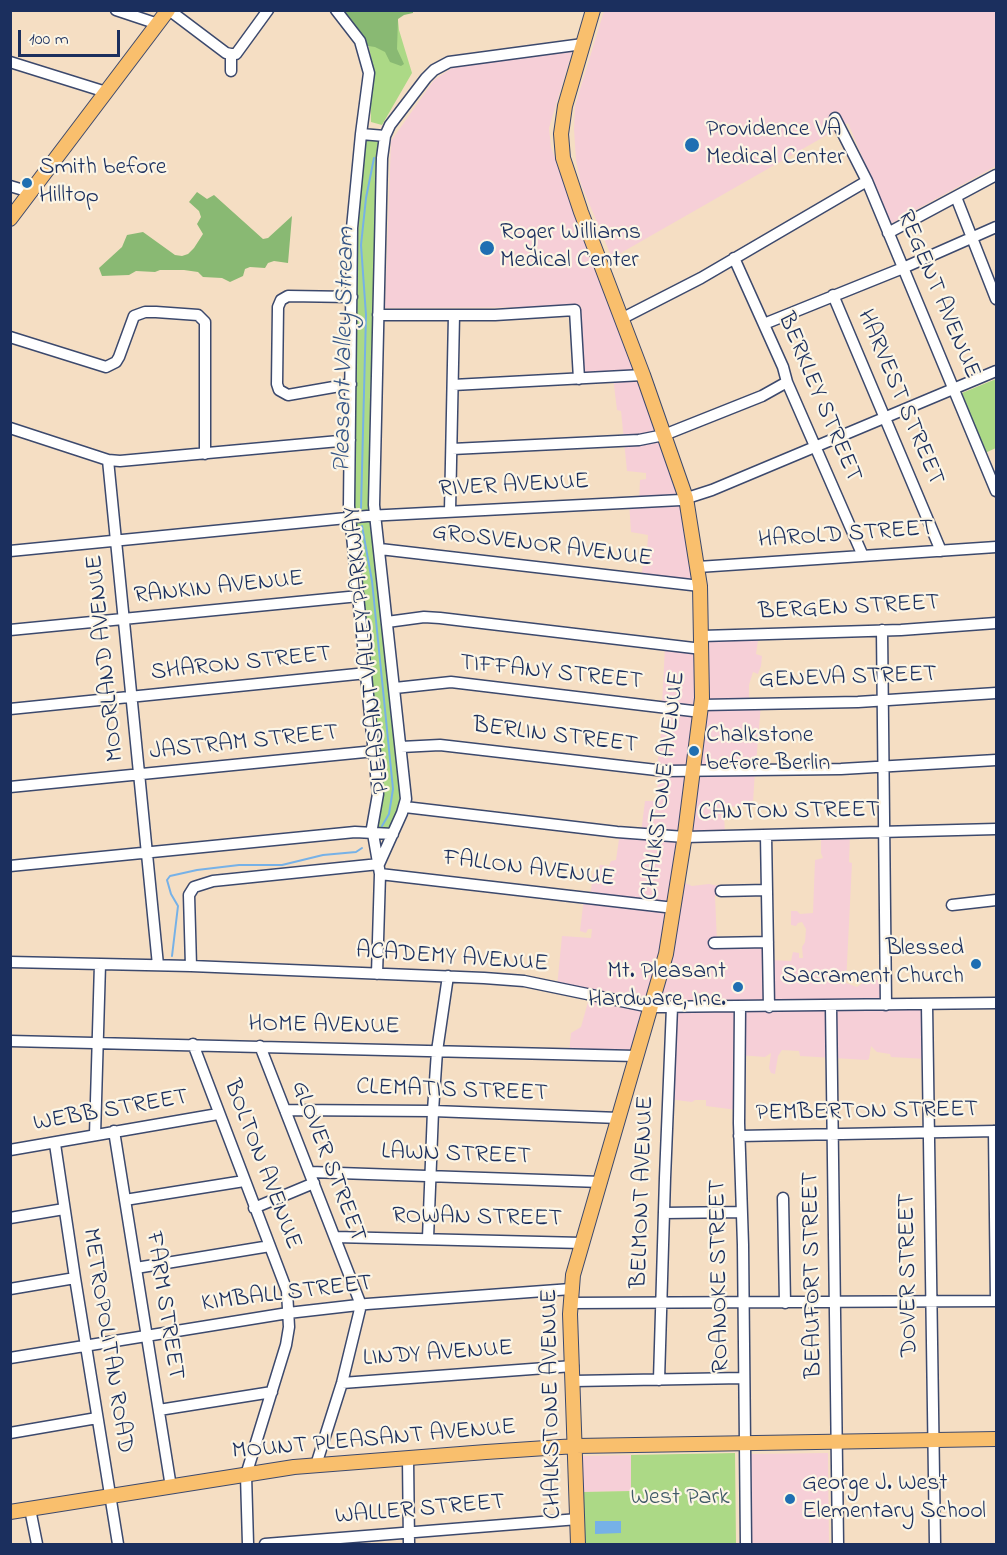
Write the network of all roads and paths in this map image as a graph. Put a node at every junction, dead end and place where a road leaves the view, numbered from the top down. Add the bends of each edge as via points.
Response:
1 (116, 10) edge
2 (168, 10) edge
3 (268, 10) edge
4 (336, 10) edge
5 (592, 10) edge
6 (158, 24) junction
7 (583, 44) junction
8 (231, 54) junction
9 (10, 62) edge
10 (231, 71) dead end
11 (106, 92) junction
12 (836, 118) dead end
13 (361, 134) junction
14 (385, 136) junction
15 (996, 176) edge
16 (867, 181) junction
17 (10, 186) edge
18 (30, 192) junction
19 (956, 197) junction
20 (10, 219) edge
21 (996, 226) edge
22 (888, 233) junction
23 (972, 238) junction
24 (734, 258) junction
25 (903, 268) junction
26 (833, 295) junction
27 (352, 297) junction
28 (996, 299) edge
29 (378, 315) junction
30 (454, 315) junction
31 (621, 319) junction
32 (764, 324) junction
33 (10, 338) edge
34 (996, 371) edge
35 (643, 375) junction
36 (579, 379) junction
37 (788, 382) junction
38 (351, 384) junction
39 (453, 385) junction
40 (953, 388) junction
41 (884, 418) junction
42 (10, 428) edge
43 (664, 435) junction
44 (350, 440) junction
45 (815, 446) junction
46 (452, 449) junction
47 (205, 454) junction
48 (996, 458) edge
49 (108, 460) junction
50 (985, 464) junction
51 (996, 491) edge
52 (686, 498) junction
53 (450, 511) junction
54 (375, 515) junction
55 (350, 518) junction
56 (117, 541) junction
57 (996, 547) edge
58 (380, 549) junction
59 (10, 551) edge
60 (941, 551) junction
61 (863, 556) junction
62 (698, 567) junction
63 (700, 585) junction
64 (359, 596) junction
65 (124, 619) junction
66 (387, 622) junction
67 (996, 623) edge
68 (10, 630) edge
69 (882, 630) junction
70 (702, 643) junction
71 (367, 674) junction
72 (395, 688) junction
73 (996, 693) edge
74 (132, 696) junction
75 (883, 700) junction
76 (702, 708) junction
77 (10, 709) edge
78 (401, 747) junction
79 (375, 751) junction
80 (996, 760) edge
81 (883, 768) junction
82 (693, 771) junction
83 (140, 776) junction
84 (10, 787) edge
85 (378, 800) junction
86 (405, 807) junction
87 (996, 829) edge
88 (348, 832) junction
89 (884, 832) junction
90 (372, 833) junction
91 (393, 834) junction
92 (766, 835) junction
93 (685, 837) junction
94 (148, 852) junction
95 (10, 866) edge
96 (379, 869) junction
97 (767, 890) junction
98 (721, 891) dead end
99 (996, 900) edge
100 (952, 905) dead end
101 (674, 908) junction
102 (768, 942) junction
103 (714, 943) dead end
104 (10, 962) edge
105 (100, 964) junction
106 (158, 965) junction
107 (191, 966) junction
108 (377, 974) junction
109 (448, 976) junction
110 (996, 1003) edge
111 (886, 1005) junction
112 (927, 1005) junction
113 (831, 1006) junction
114 (650, 1007) junction
115 (672, 1007) junction
116 (740, 1007) junction
117 (769, 1007) junction
118 (10, 1041) edge
119 (98, 1042) junction
120 (193, 1044) junction
121 (260, 1046) junction
122 (437, 1051) junction
123 (636, 1056) junction
124 (285, 1110) junction
125 (433, 1111) junction
126 (218, 1114) junction
127 (618, 1118) junction
128 (114, 1131) junction
129 (995, 1131) edge
130 (929, 1132) junction
131 (833, 1134) junction
132 (95, 1135) junction
133 (739, 1136) junction
134 (55, 1144) junction
135 (10, 1150) edge
136 (431, 1176) junction
137 (312, 1178) junction
138 (244, 1181) junction
139 (601, 1182) junction
140 (783, 1198) dead end
141 (125, 1200) junction
142 (255, 1208) junction
143 (64, 1209) junction
144 (741, 1212) junction
145 (664, 1214) junction
146 (10, 1218) edge
147 (335, 1237) junction
148 (428, 1238) junction
149 (582, 1243) junction
150 (270, 1246) junction
151 (136, 1268) junction
152 (75, 1278) junction
153 (10, 1289) edge
154 (571, 1296) junction
155 (996, 1300) edge
156 (835, 1302) junction
157 (931, 1302) junction
158 (742, 1303) junction
159 (785, 1303) junction
160 (662, 1304) junction
161 (361, 1305) junction
162 (288, 1313) junction
163 (147, 1336) junction
164 (85, 1345) junction
165 (10, 1358) edge
166 (573, 1366) junction
167 (743, 1378) junction
168 (659, 1380) junction
169 (573, 1381) junction
170 (342, 1383) junction
171 (272, 1392) junction
172 (159, 1410) junction
173 (97, 1418) junction
174 (10, 1433) edge
175 (996, 1439) edge
176 (933, 1441) junction
177 (837, 1443) junction
178 (744, 1445) junction
179 (576, 1446) junction
180 (408, 1458) junction
181 (316, 1465) junction
182 (246, 1475) junction
183 (171, 1487) junction
184 (110, 1497) junction
185 (30, 1509) junction
186 (10, 1512) edge
187 (578, 1519) junction
188 (409, 1533) junction
189 (37, 1545) edge
190 (118, 1545) edge
191 (248, 1545) edge
192 (265, 1545) edge
193 (409, 1545) edge
194 (578, 1545) edge
195 (746, 1545) edge
196 (838, 1545) edge
197 (934, 1545) edge

1 - 6 street
2 - 6 main road
2 - 8 street
3 - 8 street via 236,54
4 - 13 street, PLEASANT VALLEY PARKWAY via 360,41 368,61
5 - 7 main road, CHALKSTONE AVENUE
6 - 11 main road
7 - 14 street via 467,58 441,65 426,78
7 - 31 main road, CHALKSTONE AVENUE via 562,122 563,158
8 - 10 street
9 - 11 street
11 - 18 main road
12 - 16 street, REGENT AVENUE
13 - 14 street
13 - 27 street, PLEASANT VALLEY PARKWAY via 352,228
14 - 29 street, PLEASANT VALLEY PARKWAY
15 - 19 street
16 - 22 street, REGENT AVENUE
16 - 24 street
17 - 18 street
18 - 20 main road
19 - 22 street
19 - 23 street
21 - 23 street
22 - 25 street, REGENT AVENUE
23 - 25 street
23 - 28 street
24 - 31 street
24 - 32 street, BERKLEY STREET
25 - 26 street
25 - 40 street, REGENT AVENUE
26 - 32 street
26 - 41 street, HARVEST STREET
27 - 38 street, PLEASANT VALLEY PARKWAY
27 - 38 street via 288,296 278,307 279,390 288,395
29 - 30 street
29 - 54 street, PLEASANT VALLEY PARKWAY
30 - 36 street via 575,310
30 - 39 street
31 - 35 main road, CHALKSTONE AVENUE
32 - 37 street, BERKLEY STREET
33 - 47 street via 106,367 119,357 134,316 145,312 198,315 205,322
34 - 40 street, RIVER AVENUE
35 - 36 street
35 - 43 main road, CHALKSTONE AVENUE
36 - 39 street
37 - 43 street
37 - 45 street, BERKLEY STREET
38 - 44 street, PLEASANT VALLEY PARKWAY
39 - 46 street
40 - 41 street, RIVER AVENUE
40 - 50 street, REGENT AVENUE
41 - 45 street, RIVER AVENUE
41 - 60 street, HARVEST STREET
42 - 49 street
43 - 46 street via 639,440
43 - 52 main road, CHALKSTONE AVENUE
44 - 47 street
44 - 55 street, PLEASANT VALLEY PARKWAY
45 - 52 street, RIVER AVENUE
45 - 61 street, BERKLEY STREET
46 - 53 street
47 - 49 street via 134,462
48 - 50 street
49 - 56 street, MOORLAND AVENUE
50 - 51 street, REGENT AVENUE
52 - 53 street, RIVER AVENUE
52 - 62 main road, CHALKSTONE AVENUE
53 - 54 street, RIVER AVENUE
54 - 55 street, RIVER AVENUE
54 - 58 street, PLEASANT VALLEY PARKWAY
55 - 56 street, RIVER AVENUE
55 - 64 street, PLEASANT VALLEY PARKWAY
56 - 59 street, RIVER AVENUE
56 - 65 street, MOORLAND AVENUE
57 - 60 street, HAROLD STREET
58 - 63 street, GROSVENOR AVENUE
58 - 66 street, PLEASANT VALLEY PARKWAY
60 - 61 street, HAROLD STREET
61 - 62 street, HAROLD STREET
62 - 63 main road, CHALKSTONE AVENUE
63 - 70 main road, CHALKSTONE AVENUE
64 - 65 street, RANKIN AVENUE
64 - 71 street, PLEASANT VALLEY PARKWAY
65 - 68 street, RANKIN AVENUE
65 - 74 street, MOORLAND AVENUE
66 - 70 street via 440,618
66 - 72 street, PLEASANT VALLEY PARKWAY
67 - 69 street, BERGEN STREET
69 - 70 street, BERGEN STREET
69 - 75 street
70 - 76 main road, CHALKSTONE AVENUE
71 - 74 street, SHARON STREET
71 - 79 street, PLEASANT VALLEY PARKWAY
72 - 76 street, TIFFANY STREET via 451,682
72 - 78 street, PLEASANT VALLEY PARKWAY
73 - 75 street, GENEVA STREET
74 - 77 street, SHARON STREET
74 - 83 street, MOORLAND AVENUE
75 - 76 street, GENEVA STREET
75 - 81 street
76 - 82 main road, CHALKSTONE AVENUE
78 - 82 street, BERLIN STREET via 440,745
78 - 86 street, PLEASANT VALLEY PARKWAY
79 - 83 street, JASTRAM STREET
79 - 85 street, PLEASANT VALLEY PARKWAY
80 - 81 street, BERLIN STREET
81 - 82 street, BERLIN STREET
81 - 89 street
82 - 93 main road, CHALKSTONE AVENUE
83 - 84 street, JASTRAM STREET
83 - 94 street, MOORLAND AVENUE
85 - 88 street, PLEASANT VALLEY PARKWAY via 365,820
85 - 90 street, PLEASANT VALLEY PARKWAY
86 - 91 street, PLEASANT VALLEY PARKWAY
86 - 93 street, CANTON STREET
87 - 89 street, CANTON STREET
88 - 90 street
88 - 94 street
89 - 92 street, CANTON STREET
89 - 111 street
90 - 91 street
90 - 96 street, PLEASANT VALLEY PARKWAY
91 - 96 street, PLEASANT VALLEY PARKWAY
92 - 93 street, CANTON STREET
92 - 97 street
93 - 101 main road, CHALKSTONE AVENUE
94 - 95 street
94 - 106 street
96 - 101 street, FALLON AVENUE
96 - 107 street via 213,881 194,886 189,895
96 - 108 street
97 - 98 street
97 - 102 street
99 - 100 street
101 - 114 main road, CHALKSTONE AVENUE via 666,954
102 - 103 street
102 - 117 street
104 - 105 street, ACADEMY AVENUE
105 - 106 street, ACADEMY AVENUE
105 - 119 street
106 - 107 street, ACADEMY AVENUE
107 - 108 street, ACADEMY AVENUE
108 - 109 street, ACADEMY AVENUE
109 - 114 street, ACADEMY AVENUE via 524,981
109 - 122 street
110 - 112 street, ACADEMY AVENUE
111 - 112 street, ACADEMY AVENUE
111 - 113 street, ACADEMY AVENUE
112 - 130 street, DOVER STREET
113 - 117 street, ACADEMY AVENUE
113 - 131 street, BEAUFORT STREET
114 - 115 street, ACADEMY AVENUE
114 - 123 main road, CHALKSTONE AVENUE
115 - 116 street, ACADEMY AVENUE
115 - 145 street, BELMONT AVENUE
116 - 117 street, ACADEMY AVENUE
116 - 133 street, ROANOKE STREET
118 - 119 street, HOME AVENUE
119 - 120 street, HOME AVENUE
119 - 132 street
120 - 121 street, HOME AVENUE
120 - 126 street, BOLTON AVENUE
121 - 122 street, HOME AVENUE
121 - 124 street, GLOVER STREET
122 - 123 street, HOME AVENUE
122 - 125 street
123 - 127 main road, CHALKSTONE AVENUE
124 - 125 street, CLEMATIS STREET
124 - 137 street, GLOVER STREET
125 - 127 street, CLEMATIS STREET
125 - 136 street
126 - 128 street, WEBB STREET
126 - 138 street, BOLTON AVENUE
127 - 139 main road, CHALKSTONE AVENUE
128 - 132 street, WEBB STREET
128 - 141 street, FARM STREET
129 - 130 street, PEMBERTON STREET
129 - 155 street
130 - 131 street, PEMBERTON STREET
130 - 157 street, DOVER STREET
131 - 133 street, PEMBERTON STREET
131 - 156 street, BEAUFORT STREET
132 - 134 street, WEBB STREET
133 - 144 street, ROANOKE STREET
134 - 135 street, WEBB STREET
134 - 143 street, METROPOLITAN ROAD
136 - 137 street, LAWN STREET
136 - 139 street, LAWN STREET
136 - 148 street
137 - 142 street, LAWN STREET
137 - 147 street, GLOVER STREET
138 - 141 street
138 - 142 street, BOLTON AVENUE
139 - 149 main road, CHALKSTONE AVENUE
140 - 159 street
141 - 151 street, FARM STREET
142 - 150 street, BOLTON AVENUE
143 - 146 street
143 - 152 street, METROPOLITAN ROAD
144 - 145 street
144 - 158 street, ROANOKE STREET
145 - 160 street, BELMONT AVENUE
147 - 148 street, ROWAN STREET
147 - 161 street, GLOVER STREET
148 - 149 street, ROWAN STREET
149 - 154 main road, CHALKSTONE AVENUE
150 - 151 street
150 - 162 street, BOLTON AVENUE via 287,1292
151 - 163 street, FARM STREET
152 - 153 street
152 - 164 street, METROPOLITAN ROAD
154 - 160 street, KIMBALL STREET
154 - 161 street, KIMBALL STREET
154 - 166 main road, CHALKSTONE AVENUE
155 - 157 street, KIMBALL STREET
156 - 157 street, KIMBALL STREET
156 - 159 street, KIMBALL STREET
156 - 177 street, BEAUFORT STREET
157 - 176 street, DOVER STREET
158 - 159 street, KIMBALL STREET
158 - 160 street, KIMBALL STREET
158 - 167 street, ROANOKE STREET
160 - 168 street, BELMONT AVENUE
161 - 162 street, KIMBALL STREET
161 - 170 street
162 - 163 street, KIMBALL STREET
162 - 171 street, BOLTON AVENUE via 286,1345
163 - 164 street, KIMBALL STREET
163 - 172 street, FARM STREET
164 - 165 street, KIMBALL STREET
164 - 173 street, METROPOLITAN ROAD
166 - 169 main road, CHALKSTONE AVENUE
166 - 170 street, LINDY AVENUE
167 - 168 street
167 - 178 street, ROANOKE STREET
168 - 169 street
169 - 179 main road, CHALKSTONE AVENUE
170 - 181 street
171 - 172 street
171 - 182 street, BOLTON AVENUE
172 - 183 street, FARM STREET
173 - 174 street
173 - 184 street, METROPOLITAN ROAD
175 - 176 main road, MOUNT PLEASANT AVENUE
176 - 177 main road, MOUNT PLEASANT AVENUE
176 - 197 street, DOVER STREET
177 - 178 main road, MOUNT PLEASANT AVENUE
177 - 196 street, BEAUFORT STREET
178 - 179 main road, MOUNT PLEASANT AVENUE
178 - 195 street, ROANOKE STREET
179 - 180 main road, MOUNT PLEASANT AVENUE
179 - 187 main road, CHALKSTONE AVENUE
180 - 181 main road, MOUNT PLEASANT AVENUE
180 - 188 street
181 - 182 main road, MOUNT PLEASANT AVENUE
182 - 183 main road, MOUNT PLEASANT AVENUE
182 - 191 street, BOLTON AVENUE
183 - 184 main road, MOUNT PLEASANT AVENUE
184 - 185 main road, MOUNT PLEASANT AVENUE
184 - 190 street, METROPOLITAN ROAD
185 - 186 main road, MOUNT PLEASANT AVENUE
185 - 189 street
187 - 188 street, WALLER STREET
187 - 194 main road, CHALKSTONE AVENUE
188 - 192 street, WALLER STREET
188 - 193 street

